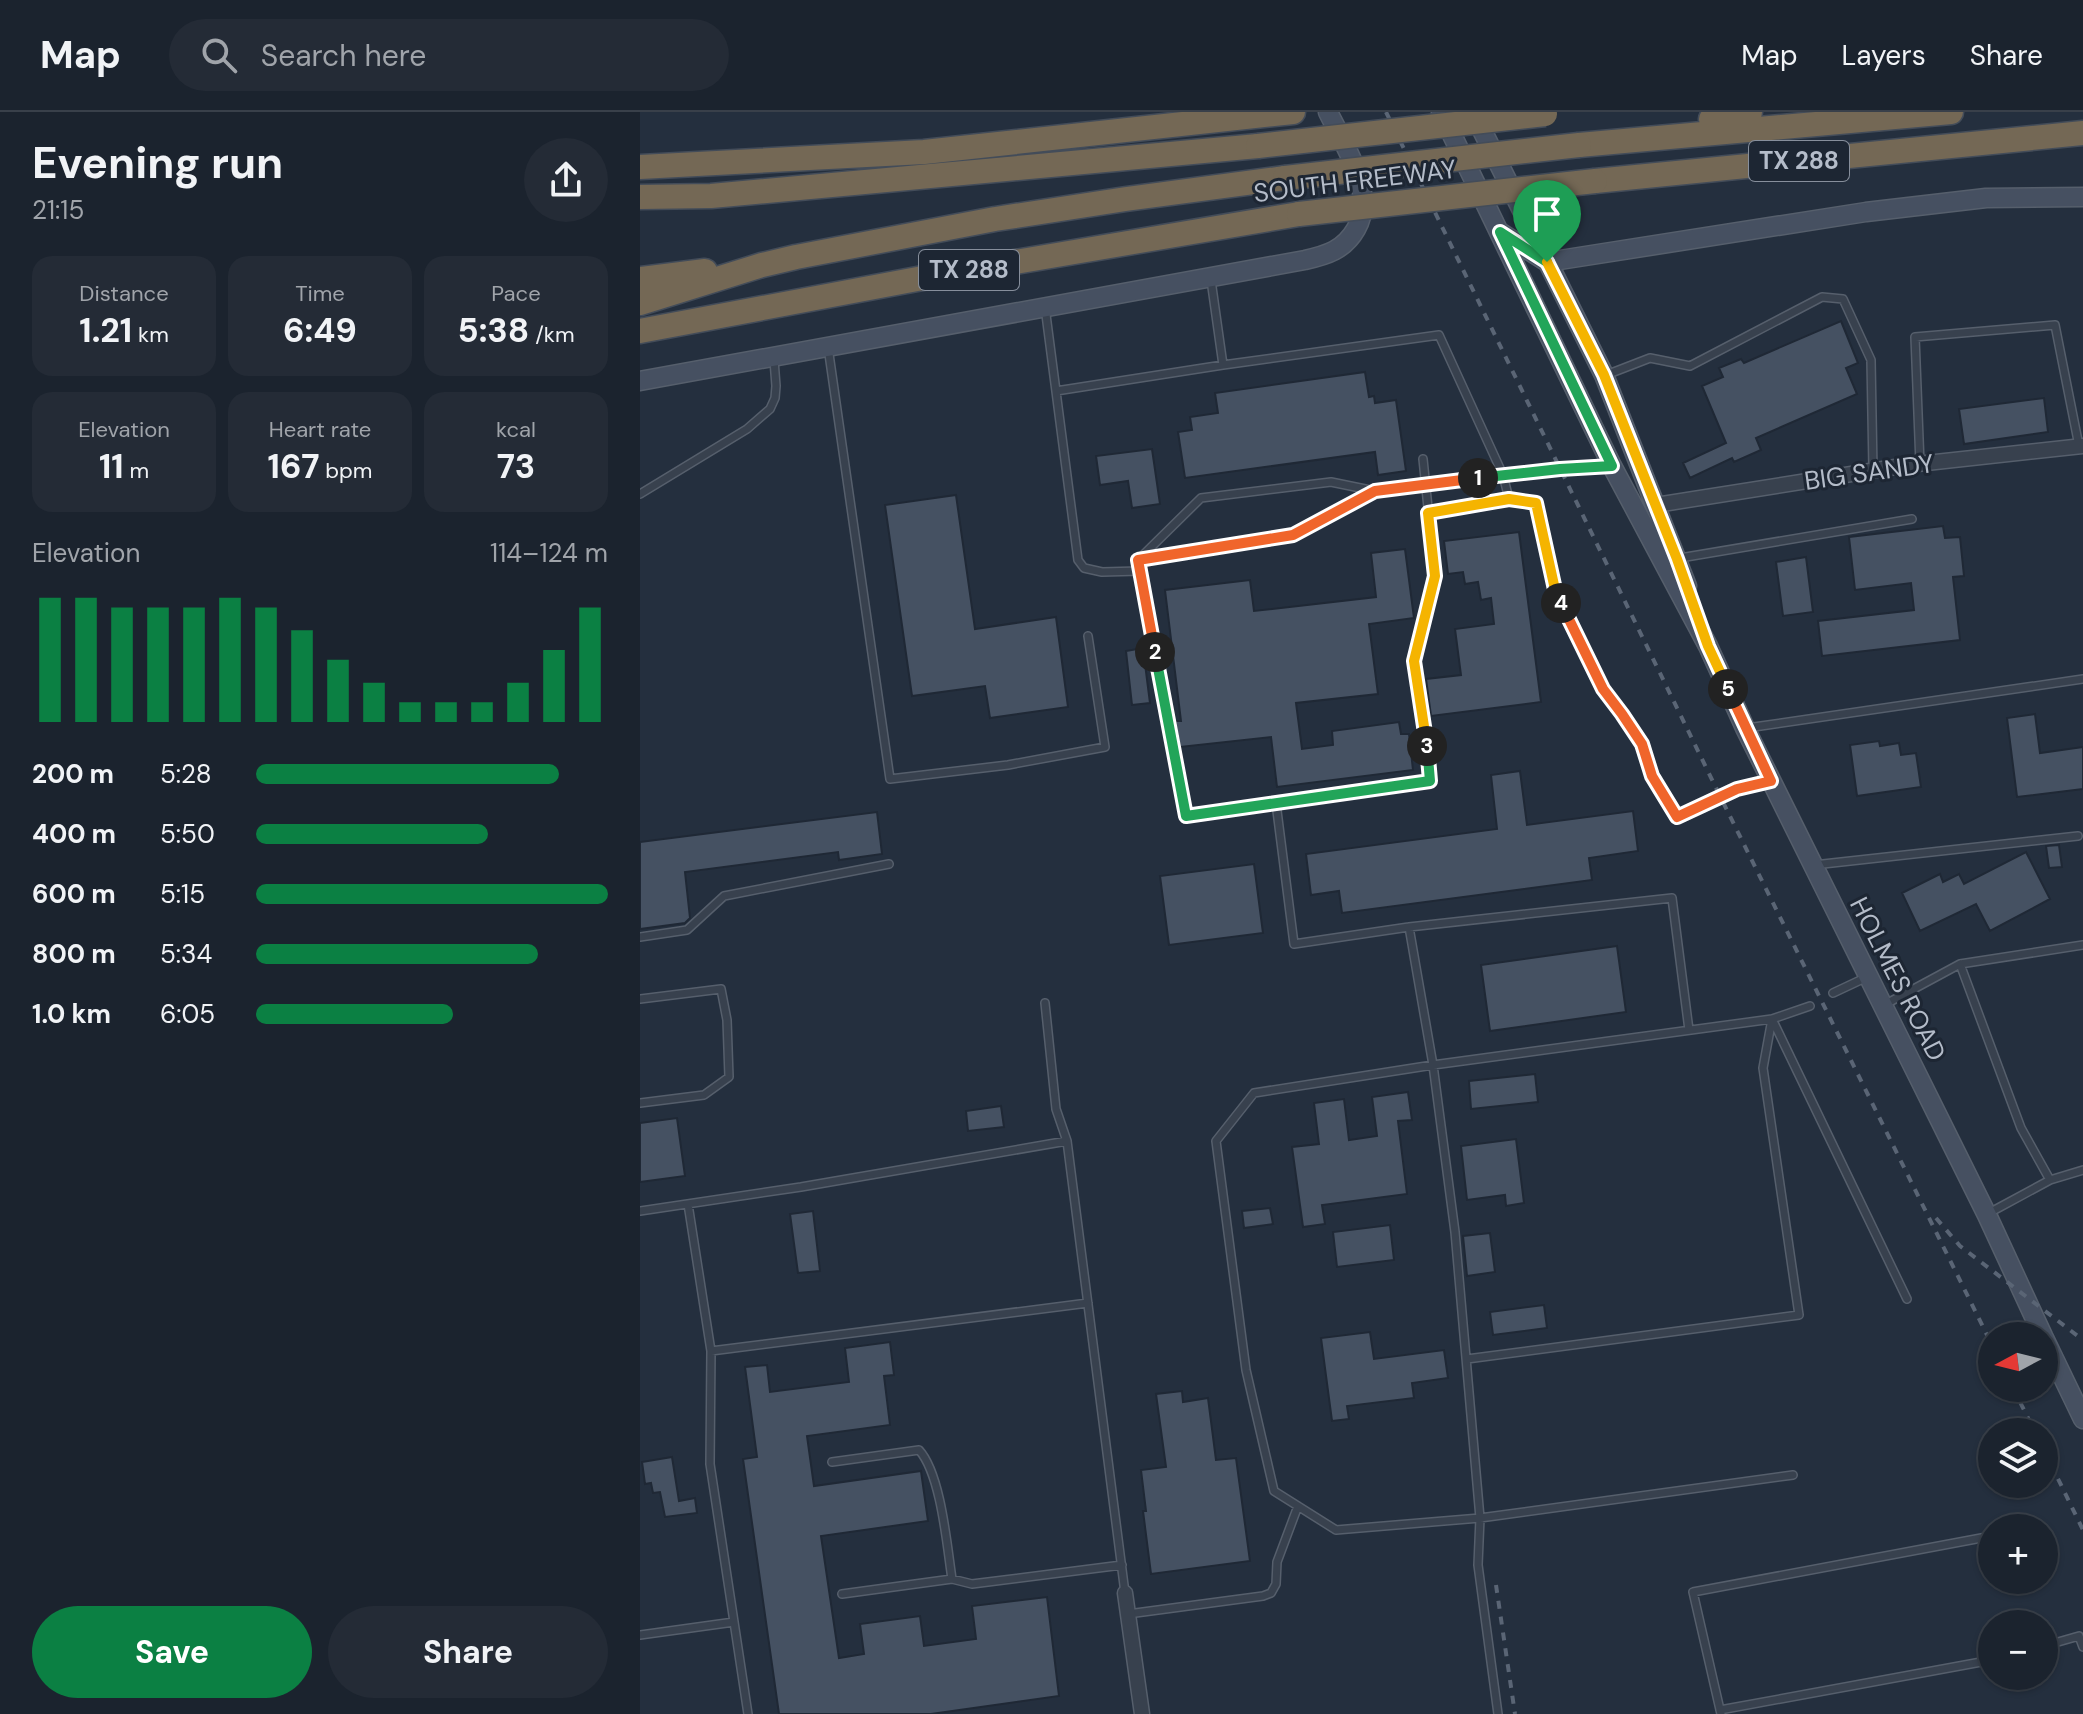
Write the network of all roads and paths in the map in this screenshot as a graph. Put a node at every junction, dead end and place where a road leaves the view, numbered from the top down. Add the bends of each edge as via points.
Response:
1 (1293, 112) edge
2 (1328, 112) edge
3 (1441, 112) edge
4 (1473, 112) edge
5 (1750, 112) edge
6 (1951, 112) edge
7 (1553, 113) edge
8 (2083, 133) edge
9 (2004, 141) junction
10 (2083, 144) edge
11 (1579, 145) junction
12 (640, 167) edge
13 (640, 197) edge
14 (2083, 197) edge
15 (1500, 232) junction
16 (1547, 262) junction
17 (762, 265) junction
18 (1210, 276) junction
19 (640, 279) edge
20 (640, 303) edge
21 (1045, 306) junction
22 (640, 331) edge
23 (828, 346) junction
24 (773, 356) junction
25 (1223, 365) junction
26 (1604, 375) junction
27 (640, 381) edge
28 (1056, 391) junction
29 (2081, 446) edge
30 (1423, 459) dead end
31 (1920, 464) junction
32 (1612, 466) junction
33 (1873, 471) junction
34 (1503, 475) junction
35 (1425, 485) junction
36 (1375, 491) junction
37 (640, 494) edge
38 (1509, 499) junction
39 (1656, 505) junction
40 (1428, 513) junction
41 (1912, 519) dead end
42 (1677, 559) junction
43 (1138, 560) junction
44 (1140, 571) junction
45 (1088, 636) dead end
46 (1708, 646) junction
47 (2083, 679) edge
48 (1745, 728) junction
49 (1771, 781) junction
50 (1276, 803) junction
51 (2078, 836) dead end
52 (889, 864) dead end
53 (1812, 865) junction
54 (1409, 927) junction
55 (640, 937) edge
56 (2083, 945) edge
57 (1960, 964) junction
58 (1868, 977) junction
59 (1833, 993) dead end
60 (640, 999) edge
61 (1045, 1003) dead end
62 (1810, 1006) dead end
63 (1882, 1006) junction
64 (1772, 1019) junction
65 (1689, 1030) junction
66 (1433, 1065) junction
67 (640, 1103) edge
68 (1067, 1141) junction
69 (2083, 1171) edge
70 (2050, 1180) junction
71 (688, 1204) junction
72 (640, 1211) edge
73 (1987, 1215) junction
74 (1907, 1299) dead end
75 (1088, 1303) junction
76 (2037, 1322) edge
77 (711, 1351) junction
78 (1467, 1359) junction
79 (2058, 1366) edge
80 (2083, 1419) edge
81 (832, 1462) dead end
82 (1793, 1475) dead end
83 (1298, 1506) junction
84 (1480, 1518) junction
85 (1978, 1539) edge
86 (1122, 1565) junction
87 (952, 1579) junction
88 (1125, 1593) joint
89 (842, 1594) dead end
90 (1128, 1614) junction
91 (734, 1622) junction
92 (640, 1635) edge
93 (2058, 1642) edge
94 (2083, 1647) edge
95 (1978, 1663) edge
96 (1721, 1712) edge
97 (748, 1714) edge
98 (1142, 1714) edge
99 (1498, 1714) edge

1 - 12 highway via 924,152
2 - 18 main road via 1363,194 1361,221 1352,235 1323,256
3 - 15 main road, HOLMES ROAD
4 - 16 main road, HOLMES ROAD
5 - 11 highway
6 - 11 highway
7 - 13 highway, bridge via 1258,146 711,196
8 - 9 highway, SOUTH FREEWAY / TX 288
9 - 10 highway
9 - 22 highway, SOUTH FREEWAY / TX 288, bridge via 1299,214
11 - 17 highway, bridge via 1126,199
14 - 16 main road via 1986,198 1866,212
15 - 16 main road
15 - 32 main road, HOLMES ROAD
16 - 26 main road, HOLMES ROAD
17 - 19 highway
17 - 20 highway
18 - 21 main road
18 - 25 lane
21 - 23 main road
21 - 28 lane
23 - 24 main road
23 - 45 lane via 890,779 1105,747
24 - 27 main road
24 - 37 lane via 776,386 770,409 747,429
25 - 28 lane
25 - 34 lane via 1439,335
26 - 33 lane via 1650,358 1690,366 1822,297 1843,299 1871,360
26 - 39 main road, HOLMES ROAD
28 - 44 lane via 1078,560 1084,568 1102,572
29 - 31 street, BIG SANDY
29 - 31 lane via 2055,325 1915,337
30 - 35 lane
31 - 33 street, BIG SANDY
32 - 34 lane
32 - 46 main road, HOLMES ROAD
33 - 39 street, BIG SANDY
34 - 35 lane
34 - 38 lane
35 - 36 lane
35 - 40 lane
36 - 43 lane via 1293,535
36 - 43 lane via 1331,482 1201,498
38 - 40 lane
38 - 49 lane via 1536,503 1556,594 1603,689 1642,744 1652,776 1677,817 1737,789
39 - 42 main road, HOLMES ROAD
40 - 50 lane via 1435,576 1414,661 1430,781
41 - 42 lane
42 - 46 main road, HOLMES ROAD
43 - 44 lane
44 - 50 lane via 1186,816
46 - 48 main road, HOLMES ROAD
47 - 48 lane
48 - 49 main road, HOLMES ROAD
49 - 53 main road, HOLMES ROAD
50 - 54 lane via 1294,944
51 - 53 lane
52 - 55 lane via 724,896 687,930
53 - 58 main road, HOLMES ROAD
54 - 65 lane via 1672,898
54 - 66 lane
56 - 57 lane
57 - 63 lane
57 - 70 lane via 2021,1128
58 - 59 lane
58 - 63 main road, HOLMES ROAD
60 - 67 lane via 721,989 729,1077 704,1095
61 - 68 lane via 1056,1109
62 - 64 lane
63 - 73 main road, HOLMES ROAD
64 - 65 lane
64 - 74 lane
64 - 78 lane via 1763,1068 1799,1315
65 - 66 lane
66 - 78 lane
66 - 83 lane via 1254,1093 1216,1141 1246,1370 1274,1491
68 - 71 lane
68 - 75 lane
69 - 70 lane
70 - 73 lane
71 - 72 lane
71 - 77 lane
73 - 76 main road, HOLMES ROAD
75 - 77 lane
75 - 86 lane
77 - 91 lane via 710,1464
78 - 84 lane
79 - 80 main road, HOLMES ROAD
81 - 87 lane via 919,1450 936,1489
82 - 84 lane
83 - 84 lane via 1336,1530
83 - 90 lane via 1271,1593
84 - 99 lane via 1478,1565
85 - 96 lane via 1693,1592
86 - 87 lane via 972,1584
86 - 88 lane
87 - 89 lane
88 - 90 street
90 - 98 street
91 - 92 lane
91 - 97 lane
93 - 94 lane via 2079,1636
95 - 96 lane

